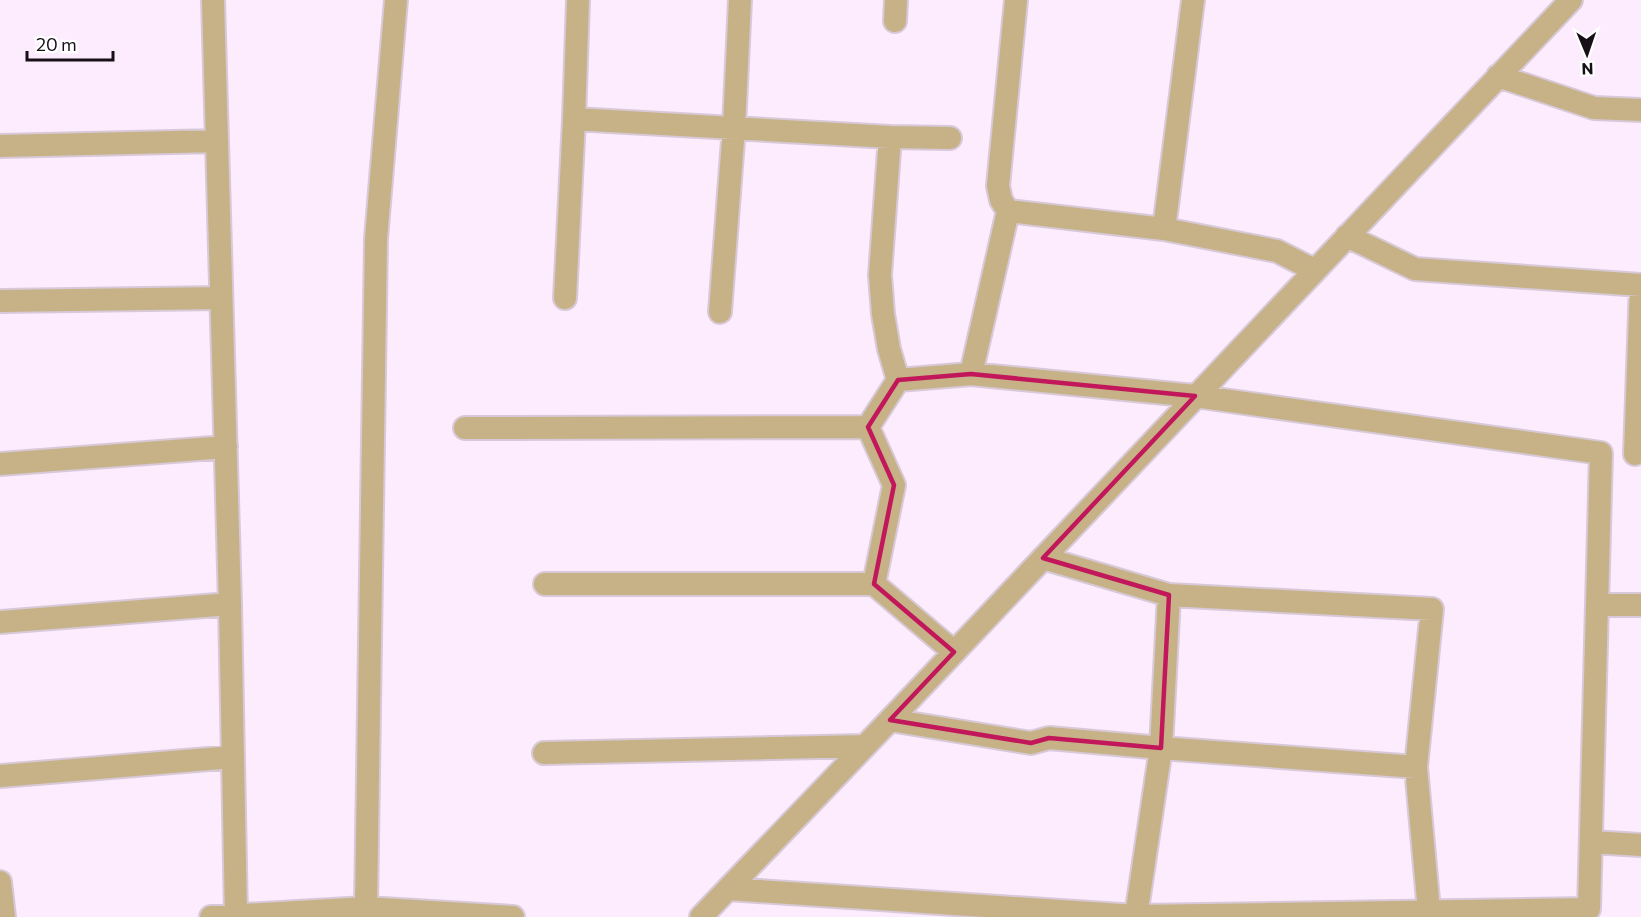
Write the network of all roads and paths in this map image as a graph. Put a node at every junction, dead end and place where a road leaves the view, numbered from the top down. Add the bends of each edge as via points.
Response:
1 (213, 0) edge
2 (396, 0) edge
3 (578, 0) edge
4 (740, 0) edge
5 (1016, 0) edge
6 (1193, 0) edge
7 (1571, 0) edge
8 (1498, 76) junction
9 (1641, 110) edge
10 (574, 119) junction
11 (734, 127) junction
12 (890, 137) junction
13 (950, 138) dead end
14 (217, 141) junction
15 (0, 146) edge
16 (1008, 211) junction
17 (1164, 229) junction
18 (1347, 236) junction
19 (1314, 270) junction
20 (1641, 285) edge
21 (221, 297) junction
22 (564, 298) dead end
23 (0, 301) edge
24 (720, 312) dead end
25 (971, 374) junction
26 (898, 380) junction
27 (1195, 396) junction
28 (868, 427) junction
29 (465, 428) dead end
30 (226, 447) junction
31 (1601, 453) junction
32 (1638, 454) edge
33 (0, 464) edge
34 (1043, 558) junction
35 (545, 584) dead end
36 (874, 584) junction
37 (1170, 595) junction
38 (230, 604) junction
39 (1597, 605) junction
40 (1641, 605) edge
41 (0, 622) edge
42 (954, 652) junction
43 (890, 720) junction
44 (865, 746) junction
45 (1161, 748) junction
46 (544, 753) dead end
47 (233, 757) junction
48 (1416, 767) junction
49 (0, 776) edge
50 (1591, 842) junction
51 (1641, 845) edge
52 (0, 882) edge
53 (728, 889) junction
54 (366, 908) junction
55 (1428, 912) junction
56 (1589, 913) edge
57 (236, 916) edge
58 (1136, 916) edge
59 (4, 917) edge
60 (211, 917) edge
61 (513, 917) edge
62 (701, 917) edge

1 - 14 street
2 - 54 street via 376,238
3 - 10 street
4 - 11 street
5 - 16 street via 998,186
6 - 17 street
7 - 8 street
8 - 9 street via 1594,108
8 - 18 street
10 - 11 street
10 - 22 street
11 - 12 street
11 - 24 street
12 - 13 street
12 - 26 street via 880,275 886,332
14 - 15 street
14 - 21 street
16 - 17 street
16 - 25 street
17 - 19 street via 1277,251
18 - 19 street
18 - 20 street via 1415,269
19 - 27 street
20 - 32 street
21 - 23 street
21 - 30 street
25 - 26 street
25 - 27 street
26 - 28 street
27 - 31 street
27 - 34 street
28 - 29 street
28 - 36 street via 894,485
30 - 33 street
30 - 38 street
31 - 32 street
31 - 39 street
34 - 37 street
34 - 42 street
35 - 36 street
36 - 42 street
37 - 45 street
37 - 48 street via 1432,609
38 - 41 street
38 - 47 street
39 - 40 street
39 - 50 street
42 - 43 street
43 - 44 street
43 - 45 street via 1031,743 1049,738
44 - 46 street
44 - 53 street
45 - 48 street
45 - 58 street
47 - 49 street
47 - 57 street
48 - 55 street
50 - 51 street
50 - 56 street
52 - 59 street
53 - 58 street
53 - 62 street
54 - 57 street
54 - 61 street
55 - 56 street
55 - 58 street
57 - 60 street

